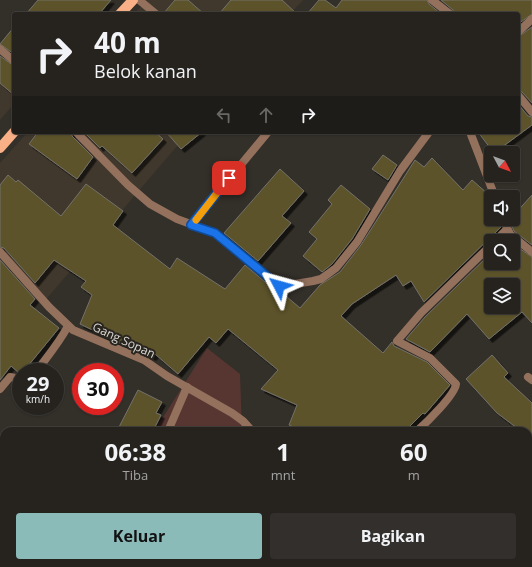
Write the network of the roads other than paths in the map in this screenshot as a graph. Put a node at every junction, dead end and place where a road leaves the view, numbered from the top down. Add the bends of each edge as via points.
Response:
1 (133, 0) edge
2 (139, 0) edge
3 (432, 0) edge
4 (122, 12) edge
5 (154, 12) edge
6 (447, 12) edge
7 (532, 19) edge
8 (520, 30) edge
9 (0, 49) edge
10 (12, 59) edge
11 (520, 97) edge
12 (532, 112) edge
13 (12, 134) edge
14 (78, 134) edge
15 (266, 134) edge
16 (428, 134) edge
17 (471, 134) edge
18 (0, 148) edge
19 (492, 190) edge
20 (191, 225) junction
21 (506, 226) edge
22 (507, 229) junction
23 (502, 234) edge
24 (0, 252) edge
25 (484, 252) edge
26 (532, 252) edge
27 (68, 326) junction
28 (41, 363) edge
29 (12, 377) edge
30 (187, 387) junction
31 (0, 390) edge
32 (170, 427) edge
33 (248, 427) edge
34 (421, 427) edge

1 - 4 main road
2 - 5 street
3 - 6 street
7 - 8 street
9 - 10 street
11 - 12 street
13 - 18 main road
14 - 20 street via 150,204 169,216
15 - 20 street
16 - 20 street via 400,171 357,242 342,262 321,279 279,286 215,233
17 - 19 street
21 - 22 street
22 - 23 street
22 - 26 street
24 - 27 street, Gang Sopan
25 - 34 street via 421,313 397,341 430,358 454,379 456,384 447,399
27 - 28 street
27 - 30 street, Gang Sopan via 144,360
29 - 31 street
30 - 32 street
30 - 33 street, Gang Sopan via 238,417

